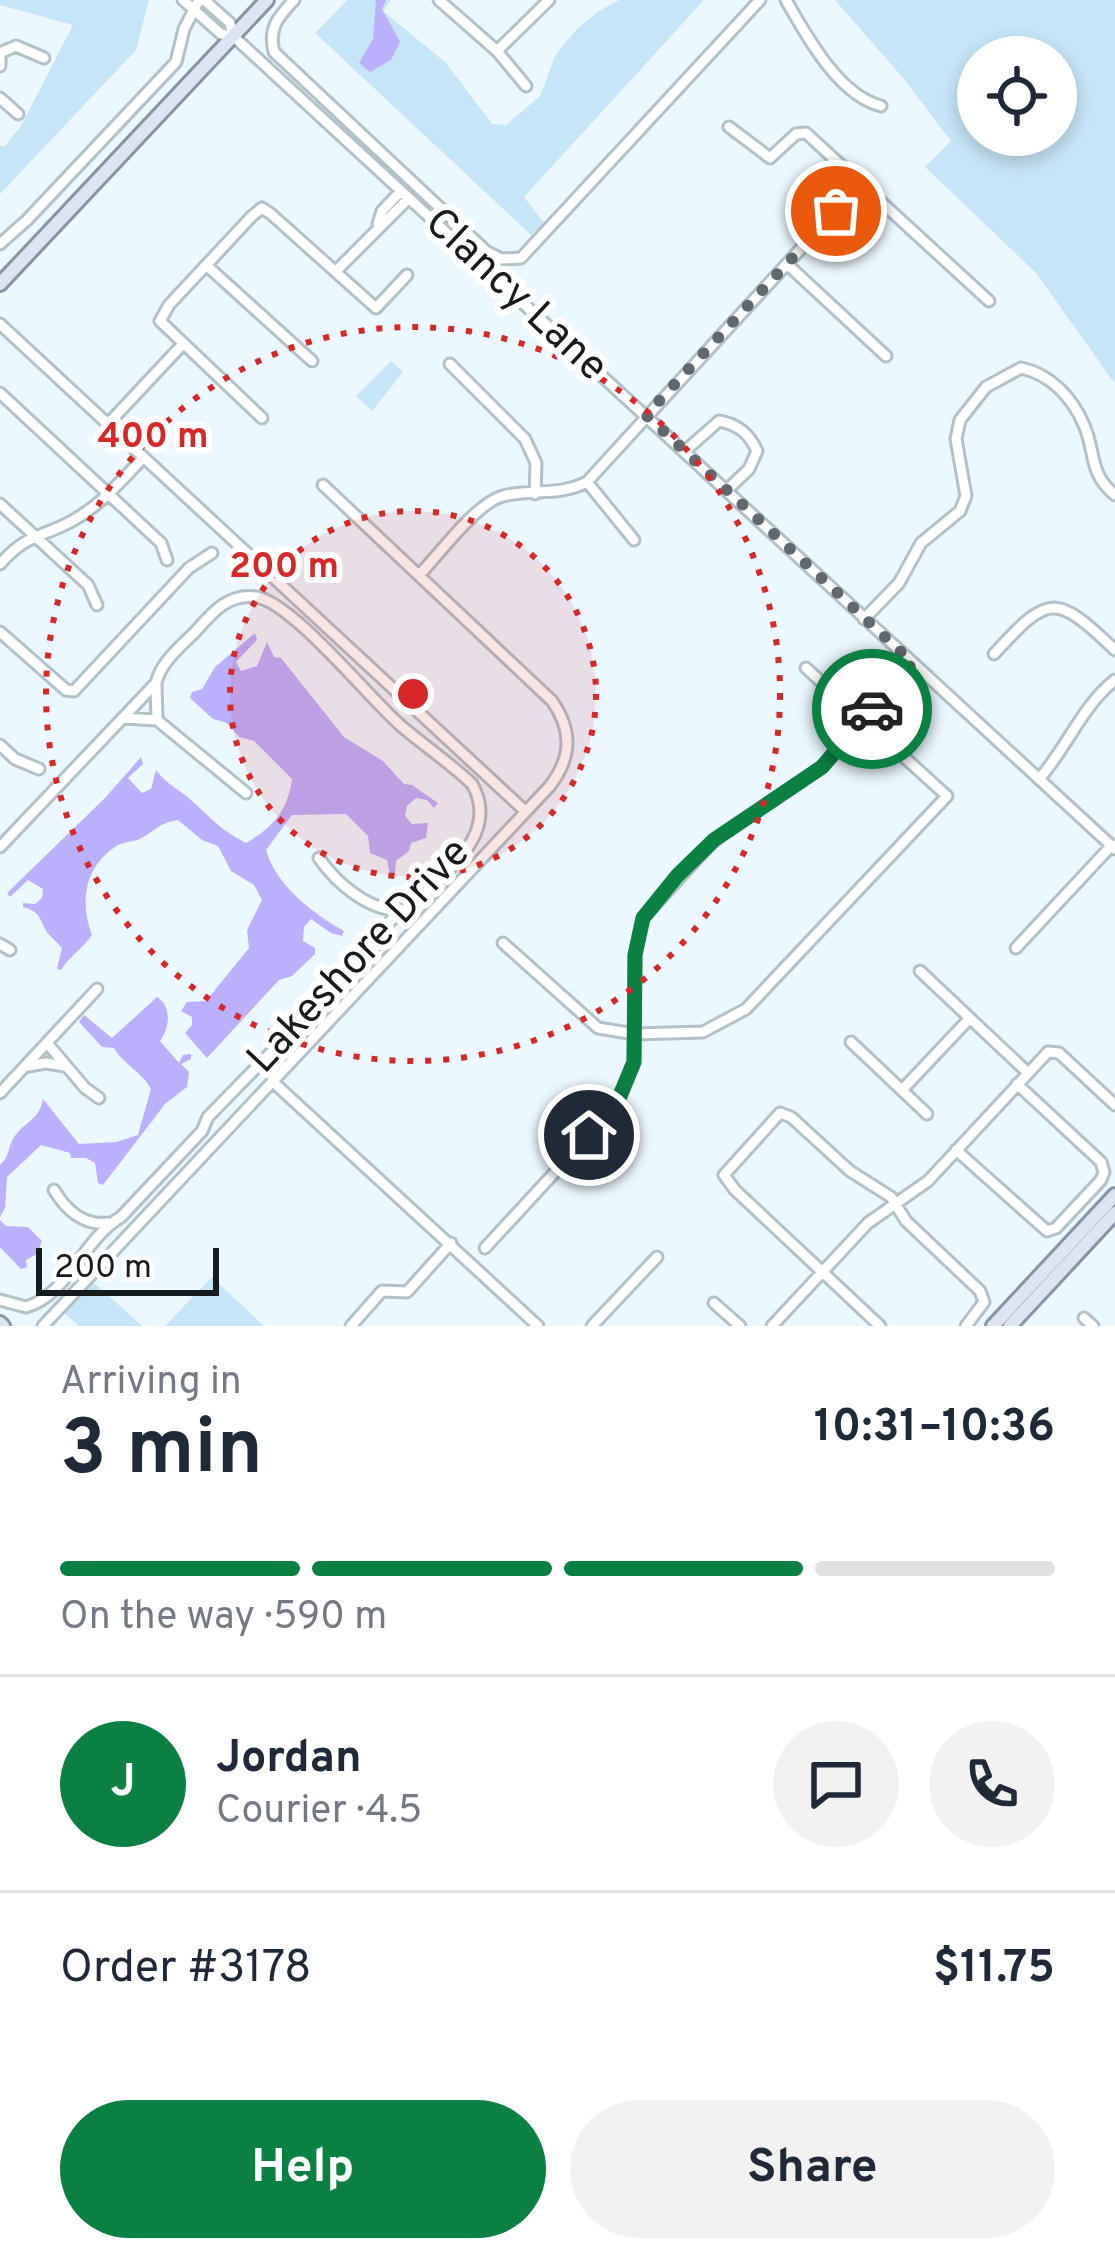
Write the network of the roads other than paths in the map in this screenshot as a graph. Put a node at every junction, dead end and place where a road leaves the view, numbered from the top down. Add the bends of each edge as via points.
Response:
1 (183, 0) edge
2 (266, 0) edge
3 (293, 0) edge
4 (439, 0) edge
5 (549, 0) edge
6 (760, 0) edge
7 (786, 0) edge
8 (199, 3) edge
9 (233, 36) junction
10 (497, 51) junction
11 (44, 58) dead end
12 (0, 66) edge
13 (526, 86) dead end
14 (0, 98) edge
15 (880, 106) dead end
16 (18, 114) dead end
17 (728, 127) dead end
18 (861, 183) junction
19 (405, 194) junction
20 (0, 244) edge
21 (206, 265) junction
22 (788, 265) junction
23 (336, 271) junction
24 (406, 275) dead end
25 (0, 284) edge
26 (989, 301) dead end
27 (0, 325) edge
28 (182, 345) junction
29 (886, 356) dead end
30 (312, 361) dead end
31 (450, 364) dead end
32 (0, 393) edge
33 (646, 415) junction
34 (262, 418) dead end
35 (107, 424) junction
36 (685, 451) junction
37 (142, 458) junction
38 (587, 482) junction
39 (323, 485) dead end
40 (727, 490) junction
41 (109, 494) junction
42 (535, 494) junction
43 (1115, 496) edge
44 (0, 504) edge
45 (34, 535) junction
46 (634, 539) dead end
47 (212, 553) dead end
48 (167, 560) dead end
49 (0, 564) edge
50 (419, 575) junction
51 (98, 605) dead end
52 (864, 619) junction
53 (0, 632) edge
54 (1115, 650) edge
55 (994, 654) dead end
56 (913, 663) junction
57 (806, 668) dead end
58 (1115, 680) edge
59 (156, 683) junction
60 (122, 718) junction
61 (157, 720) junction
62 (862, 720) junction
63 (0, 745) edge
64 (39, 769) dead end
65 (1040, 778) junction
66 (246, 794) dead end
67 (525, 811) junction
68 (0, 847) edge
69 (1113, 847) edge
70 (319, 858) dead end
71 (374, 907) junction
72 (401, 910) junction
73 (380, 932) junction
74 (503, 944) dead end
75 (1016, 948) dead end
76 (920, 971) dead end
77 (98, 989) dead end
78 (970, 1018) junction
79 (635, 1034) junction
80 (851, 1042) dead end
81 (46, 1043) junction
82 (67, 1067) junction
83 (23, 1068) junction
84 (1028, 1073) junction
85 (272, 1081) junction
86 (1017, 1084) junction
87 (902, 1090) junction
88 (0, 1093) edge
89 (99, 1098) dead end
90 (1115, 1105) edge
91 (927, 1114) dead end
92 (956, 1150) junction
93 (54, 1190) dead end
94 (1115, 1195) edge
95 (897, 1204) junction
96 (1115, 1214) edge
97 (80, 1218) junction
98 (108, 1223) junction
99 (451, 1243) junction
100 (86, 1247) junction
101 (485, 1248) dead end
102 (657, 1257) dead end
103 (823, 1272) junction
104 (0, 1300) edge
105 (714, 1303) dead end
106 (532, 1324) edge
107 (43, 1326) edge
108 (351, 1326) edge
109 (592, 1326) edge
110 (740, 1326) edge
111 (772, 1326) edge
112 (880, 1326) edge
113 (966, 1326) edge
114 (993, 1326) edge
115 (1010, 1326) edge

1 - 8 street, Clancy Lane
2 - 9 main road
3 - 6 street via 270,36 274,52 502,259 521,258
4 - 10 street
5 - 10 street
7 - 15 street via 831,70
8 - 9 street, Clancy Lane via 221,34
8 - 20 street via 176,62
9 - 19 street, Clancy Lane
9 - 25 main road
10 - 13 street
11 - 12 street via 16,46 0,53
14 - 16 street
17 - 18 street via 770,158 806,133
18 - 22 street
18 - 26 street
19 - 23 street
19 - 33 street, Clancy Lane
21 - 23 street via 262,208
21 - 28 street via 160,321
21 - 30 street
22 - 29 street
22 - 33 street
23 - 24 street via 376,308
27 - 35 street
28 - 34 street
28 - 35 street
31 - 42 street via 525,439 536,463
32 - 41 street
33 - 36 street, Clancy Lane
33 - 38 street
35 - 37 street
36 - 40 street, Clancy Lane
36 - 40 street via 719,421 752,440 757,451 749,469
37 - 41 street
37 - 67 street
38 - 42 street
38 - 46 street
39 - 50 street
40 - 52 street, Clancy Lane
41 - 45 street
41 - 48 street via 161,543
42 - 50 street via 500,496 483,507
43 - 52 street via 1091,464 1085,427 1051,380 1021,368 1006,374 960,420 967,496 960,511 921,543 899,583
44 - 45 street
45 - 49 street
45 - 51 street via 88,585
47 - 53 street via 74,691
50 - 67 street via 565,720 569,747 560,773
52 - 56 street, Clancy Lane
54 - 55 street via 1070,610 1048,608 1031,613
56 - 62 street
56 - 65 street, Clancy Lane
57 - 62 street
58 - 65 street
59 - 60 street, Lakeshore Drive
59 - 61 street
59 - 72 street, Lakeshore Drive via 215,610 239,597 261,598 454,767 477,794 478,830
60 - 61 street
60 - 68 street, Lakeshore Drive
61 - 66 street
62 - 79 street via 822,767 714,840 643,918
62 - 79 street via 946,796 746,1009 703,1032
63 - 64 street
65 - 69 street, Clancy Lane
67 - 85 street
69 - 75 street
70 - 71 street
71 - 72 street
71 - 73 street
72 - 73 street, Lakeshore Drive
73 - 98 street, Lakeshore Drive via 360,963
74 - 79 street via 598,1028
76 - 78 street
77 - 81 street
78 - 84 street
78 - 87 street
79 - 101 street via 634,1062 616,1105
80 - 87 street
81 - 82 street
81 - 83 street
82 - 83 street
82 - 89 street
83 - 88 street
84 - 86 street
84 - 90 street via 1052,1050
85 - 99 street
85 - 107 street
86 - 92 street
86 - 92 street via 1101,1162 1101,1180 1047,1232
87 - 91 street
92 - 95 street
93 - 97 street
94 - 114 main road
95 - 103 street
95 - 103 street via 791,1117 775,1116 724,1175
95 - 113 street via 983,1295
96 - 115 main road
97 - 98 street
97 - 100 street
98 - 100 street, Lakeshore Drive
99 - 106 street
99 - 108 street via 407,1292 382,1291
100 - 104 street, Lakeshore Drive via 41,1302 17,1307
102 - 109 street
103 - 111 street
103 - 112 street
105 - 110 street

